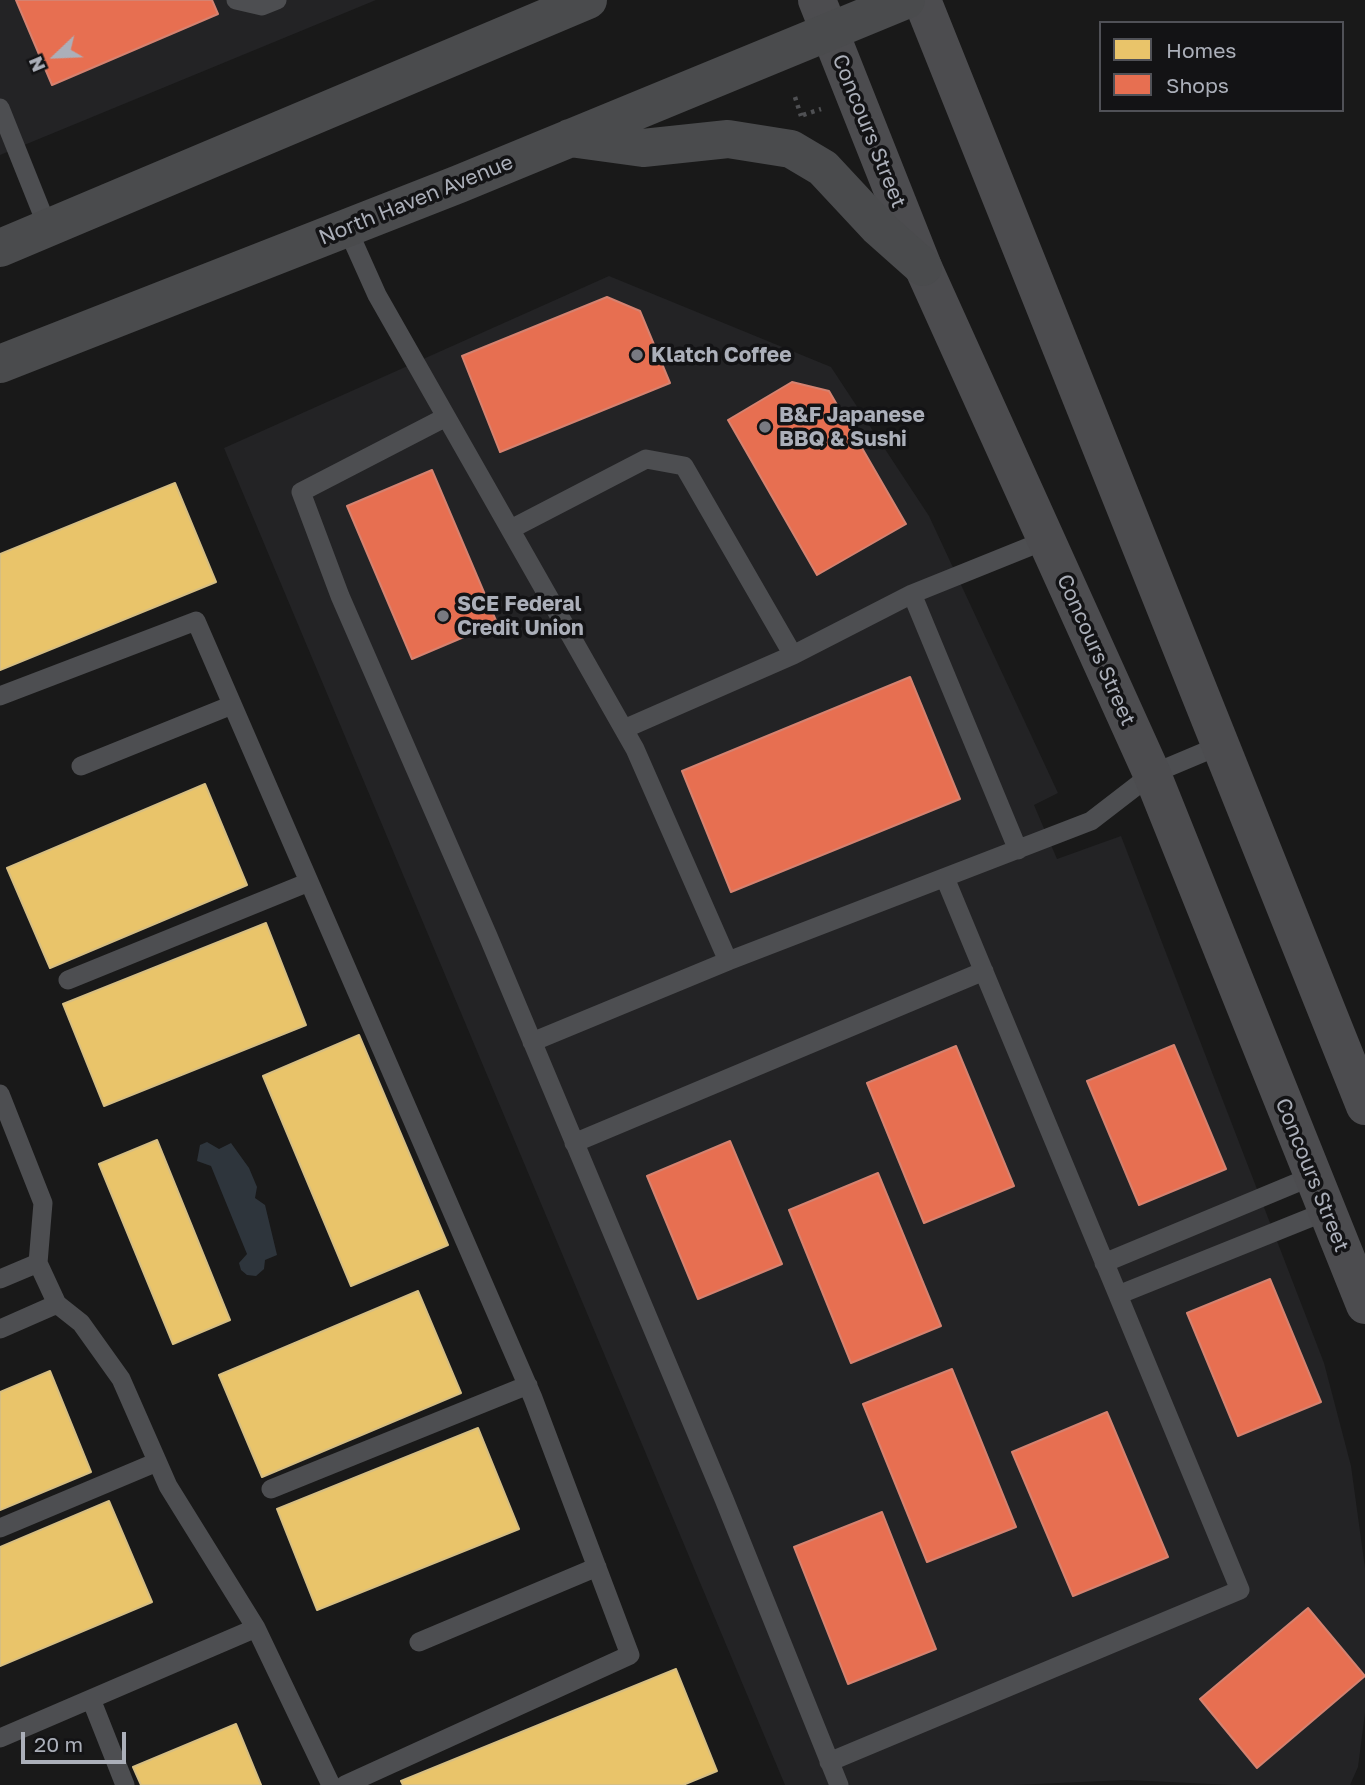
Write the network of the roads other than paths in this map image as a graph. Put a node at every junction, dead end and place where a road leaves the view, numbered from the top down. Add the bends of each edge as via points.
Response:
1 (236, 0) edge
2 (277, 0) edge
3 (906, 0) edge
4 (922, 0) edge
5 (581, 2) edge
6 (823, 15) edge
7 (0, 108) edge
8 (568, 138) junction
9 (48, 228) junction
10 (347, 228) junction
11 (0, 248) edge
12 (923, 267) junction
13 (0, 364) edge
14 (446, 416) junction
15 (511, 528) junction
16 (1046, 540) junction
17 (912, 594) junction
18 (793, 655) junction
19 (0, 696) edge
20 (232, 705) junction
21 (624, 729) junction
22 (1221, 745) junction
23 (81, 766) dead end
24 (1152, 774) junction
25 (1018, 850) junction
26 (945, 878) junction
27 (309, 881) junction
28 (728, 961) junction
29 (984, 971) junction
30 (68, 980) dead end
31 (532, 1042) junction
32 (0, 1094) edge
33 (1365, 1106) edge
34 (574, 1143) junction
35 (1320, 1194) junction
36 (38, 1263) junction
37 (1104, 1264) junction
38 (0, 1279) edge
39 (1118, 1295) junction
40 (57, 1304) junction
41 (1365, 1305) edge
42 (0, 1329) edge
43 (528, 1385) junction
44 (157, 1462) junction
45 (271, 1489) dead end
46 (0, 1528) edge
47 (597, 1567) junction
48 (256, 1628) junction
49 (419, 1642) dead end
50 (91, 1699) junction
51 (0, 1738) edge
52 (829, 1762) junction
53 (125, 1785) edge
54 (331, 1785) edge
55 (345, 1785) edge
56 (839, 1785) edge

1 - 2 lane via 262,6
3 - 6 main road, North Haven Avenue
4 - 22 street
5 - 9 main road
6 - 8 main road, North Haven Avenue
6 - 12 street, Concours Street
7 - 9 lane
8 - 10 main road, North Haven Avenue
8 - 12 main road via 643,148 728,139 791,149 823,168
9 - 11 main road
10 - 13 main road, North Haven Avenue
10 - 14 lane via 377,295
12 - 16 street, Concours Street
14 - 15 lane
14 - 31 lane via 301,492 340,596
15 - 18 lane via 646,459 684,466
15 - 21 lane
16 - 17 lane
16 - 24 street, Concours Street
17 - 18 lane
17 - 25 lane
18 - 21 lane
19 - 20 lane via 196,621
20 - 23 lane
20 - 27 lane
21 - 28 lane
22 - 24 lane
22 - 33 street
24 - 25 lane via 1091,821
24 - 35 street, Concours Street
25 - 26 lane
26 - 28 lane
26 - 29 lane
27 - 30 lane
27 - 43 lane
28 - 31 lane
29 - 34 lane
29 - 37 lane
31 - 34 lane
32 - 36 lane via 43,1203
34 - 52 lane
35 - 37 lane
35 - 39 lane
35 - 41 street, Concours Street
36 - 38 lane
36 - 40 lane
37 - 39 lane
39 - 52 lane via 1240,1590
40 - 42 lane
40 - 44 lane via 81,1323 121,1379
43 - 45 lane
43 - 47 lane
44 - 46 lane
44 - 48 lane
47 - 49 lane
47 - 55 lane via 630,1655
48 - 50 lane
48 - 54 lane
50 - 51 lane
50 - 53 lane
52 - 56 lane

